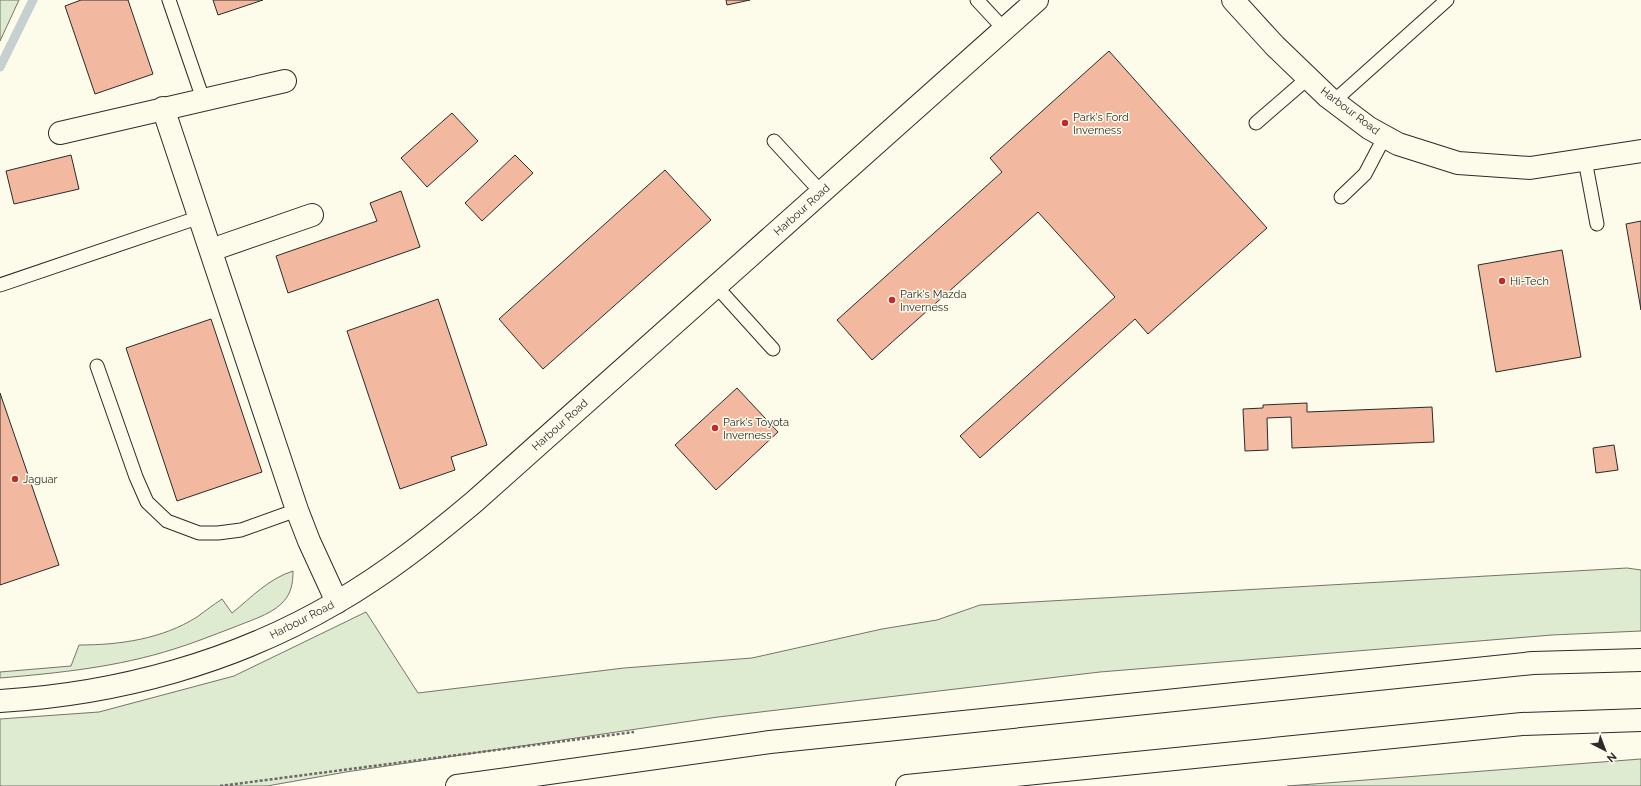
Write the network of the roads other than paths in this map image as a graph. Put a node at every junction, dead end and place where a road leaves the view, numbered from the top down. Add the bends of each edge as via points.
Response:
1 (169, 0) edge
2 (977, 0) edge
3 (1037, 0) edge
4 (1233, 0) edge
5 (1447, 0) edge
6 (1004, 29) junction
7 (1308, 78) junction
8 (285, 81) dead end
9 (203, 99) junction
10 (1334, 102) junction
11 (163, 108) junction
12 (1256, 123) dead end
13 (60, 133) dead end
14 (1385, 136) junction
15 (774, 141) dead end
16 (1641, 151) edge
17 (1586, 160) junction
18 (821, 192) junction
19 (1341, 197) dead end
20 (312, 215) dead end
21 (200, 217) junction
22 (1597, 224) dead end
23 (211, 250) junction
24 (0, 285) edge
25 (716, 286) junction
26 (772, 349) dead end
27 (97, 366) dead end
28 (297, 510) junction
29 (337, 602) junction
30 (1641, 660) edge
31 (0, 701) edge
32 (1641, 720) edge
33 (457, 786) edge
34 (907, 786) edge

1 - 9 lane
2 - 6 lane
3 - 6 main road, Harbour Road
4 - 7 main road, Harbour Road
5 - 10 lane
6 - 18 main road, Harbour Road
7 - 10 main road, Harbour Road
7 - 12 lane
8 - 9 main road
9 - 11 main road
10 - 14 main road, Harbour Road via 1369,128
11 - 13 main road
11 - 21 main road
14 - 17 main road, Harbour Road via 1398,144 1458,163 1530,168
14 - 19 lane via 1365,174
15 - 18 lane
16 - 17 main road, Harbour Road
17 - 22 lane
18 - 25 main road, Harbour Road
20 - 23 main road
21 - 23 main road
21 - 24 lane
23 - 28 main road
25 - 26 lane
25 - 29 main road, Harbour Road via 441,530 406,557
27 - 28 lane via 147,502 167,521 199,533 218,533 241,530
28 - 29 main road
29 - 31 main road, Harbour Road via 255,643 171,673 93,690
30 - 33 main road via 1533,663 786,740
32 - 34 main road via 1522,724

